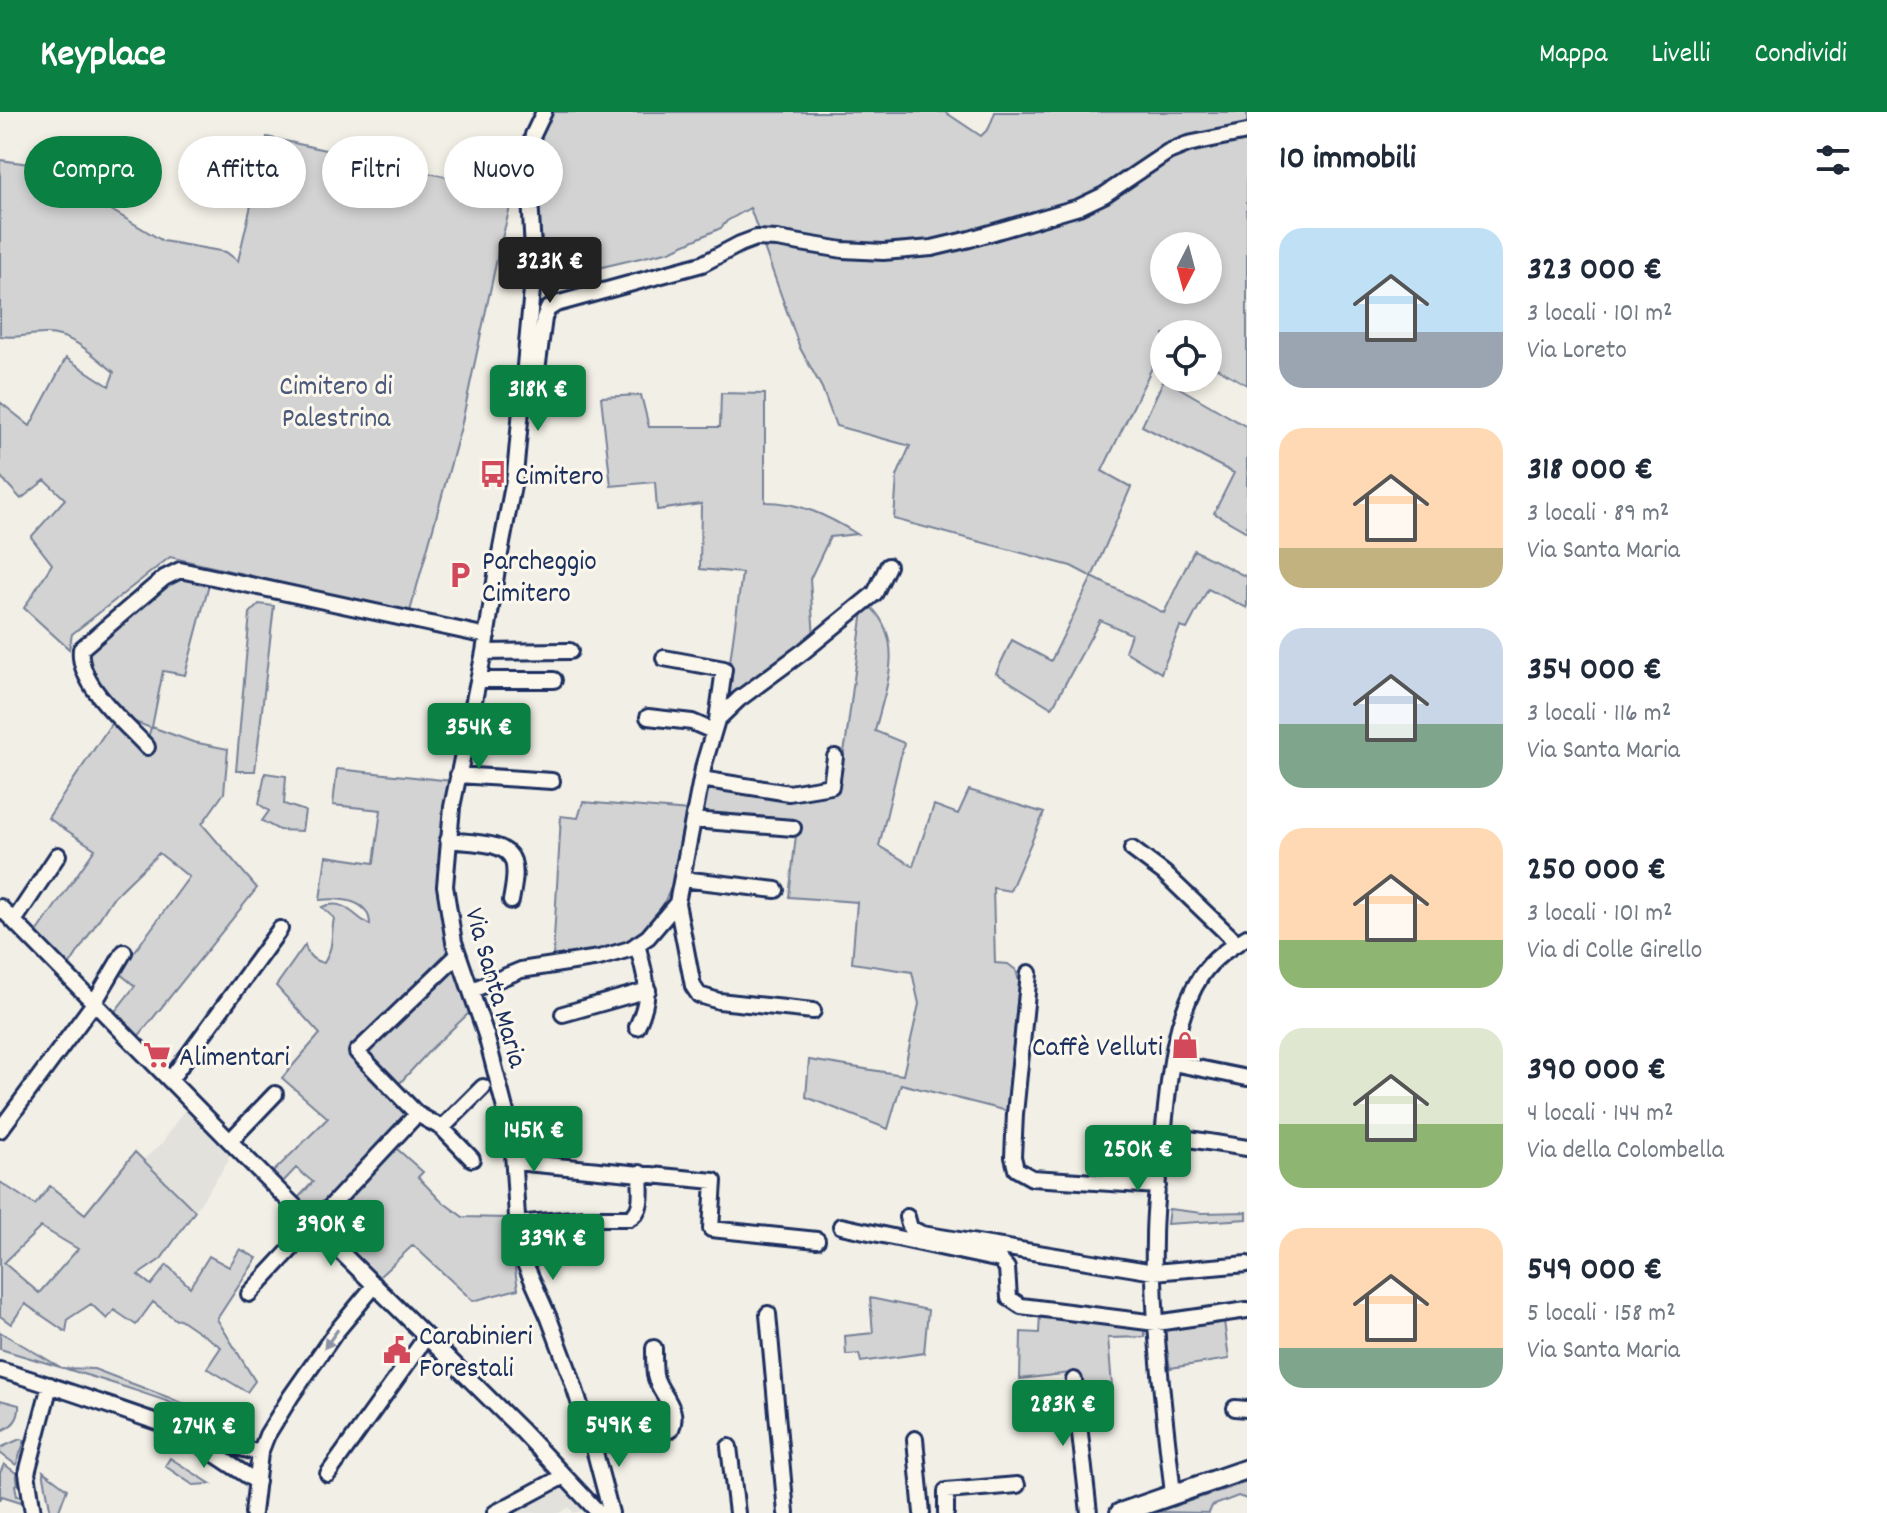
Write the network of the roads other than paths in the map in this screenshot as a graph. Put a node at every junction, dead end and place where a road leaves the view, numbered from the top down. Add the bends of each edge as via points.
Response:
1 (544, 112) edge
2 (1247, 132) edge
3 (522, 397) junction
4 (888, 566) dead end
5 (487, 636) junction
6 (570, 651) dead end
7 (484, 652) junction
8 (664, 658) dead end
9 (479, 680) junction
10 (554, 680) dead end
11 (648, 717) dead end
12 (715, 726) junction
13 (147, 747) dead end
14 (835, 757) dead end
15 (458, 775) junction
16 (701, 779) junction
17 (552, 781) dead end
18 (693, 820) junction
19 (793, 828) dead end
20 (448, 840) junction
21 (1132, 849) dead end
22 (58, 855) dead end
23 (682, 879) junction
24 (776, 890) dead end
25 (511, 901) dead end
26 (677, 903) junction
27 (0, 907) edge
28 (14, 921) junction
29 (280, 929) dead end
30 (1242, 940) edge
31 (637, 944) junction
32 (124, 952) dead end
33 (458, 955) junction
34 (1029, 973) dead end
35 (472, 990) junction
36 (648, 990) junction
37 (94, 1003) junction
38 (813, 1011) dead end
39 (563, 1014) dead end
40 (637, 1027) dead end
41 (1173, 1063) junction
42 (1247, 1078) edge
43 (170, 1080) junction
44 (483, 1087) dead end
45 (275, 1094) dead end
46 (5, 1111) edge
47 (417, 1114) junction
48 (442, 1128) junction
49 (0, 1130) edge
50 (1163, 1135) junction
51 (230, 1141) junction
52 (1247, 1148) edge
53 (472, 1159) dead end
54 (515, 1162) junction
55 (640, 1173) junction
56 (1158, 1186) junction
57 (907, 1217) dead end
58 (516, 1224) junction
59 (313, 1225) junction
60 (841, 1226) dead end
61 (817, 1240) dead end
62 (1247, 1264) edge
63 (1154, 1272) junction
64 (375, 1285) junction
65 (249, 1294) dead end
66 (1247, 1310) edge
67 (768, 1314) dead end
68 (1156, 1323) junction
69 (426, 1337) junction
70 (654, 1348) dead end
71 (0, 1370) edge
72 (1074, 1380) dead end
73 (50, 1385) junction
74 (172, 1427) junction
75 (915, 1439) dead end
76 (593, 1445) junction
77 (729, 1447) dead end
78 (260, 1453) junction
79 (1247, 1469) edge
80 (328, 1474) dead end
81 (564, 1476) junction
82 (257, 1482) junction
83 (1017, 1485) dead end
84 (1173, 1494) junction
85 (522, 1507) edge
86 (33, 1513) edge
87 (253, 1513) edge
88 (495, 1513) edge
89 (599, 1513) edge
90 (611, 1513) edge
91 (737, 1513) edge
92 (786, 1513) edge
93 (922, 1513) edge
94 (946, 1513) edge
95 (1089, 1513) edge
96 (1120, 1513) edge

1 - 3 street, Via Santa Maria via 528,162 534,268
2 - 3 street via 1188,144 1079,207 970,239 883,252 756,238 702,264 556,304 544,318 534,393
3 - 5 street, Via Santa Maria via 514,485
4 - 12 street via 875,593 739,699
5 - 7 street, Via Santa Maria
5 - 13 street via 180,570 81,649 83,671
6 - 7 street
7 - 9 street, Via Santa Maria
8 - 12 street via 724,669
9 - 10 street
9 - 15 street, Via Santa Maria
11 - 12 street
12 - 16 street
14 - 16 street via 831,786 789,793
15 - 17 street
15 - 20 street, Via Santa Maria
16 - 18 street
18 - 19 street
18 - 23 street
20 - 25 street via 493,846 510,855 515,870
20 - 33 street, Via Santa Maria via 445,886
21 - 30 street
22 - 28 street
23 - 24 street
23 - 26 street
26 - 31 street
26 - 38 street via 699,995
27 - 28 street
28 - 37 street
29 - 43 street
30 - 41 street via 1212,962 1194,987
31 - 35 street via 599,958 521,970
31 - 36 street
32 - 37 street
33 - 35 street, Via Santa Maria
33 - 47 street via 357,1052
34 - 56 street via 1015,1114 1016,1169 1032,1178
35 - 54 street, Via Santa Maria
36 - 39 street
36 - 40 street
37 - 43 street
37 - 46 street
41 - 42 street
41 - 50 street
43 - 51 street
44 - 48 street
45 - 51 street
46 - 49 street
47 - 48 street
47 - 59 street
48 - 53 street
50 - 52 street
50 - 56 street
51 - 59 street
54 - 55 street
54 - 58 street, Via Santa Maria
55 - 58 street via 639,1209 629,1218
55 - 61 street via 714,1181 711,1229
56 - 63 street
57 - 63 street via 910,1228 922,1234
58 - 76 street, Via Santa Maria via 522,1260 549,1318
59 - 64 street
59 - 65 street
60 - 68 street via 1000,1260 1007,1268 1009,1298 1017,1304
62 - 63 street
63 - 68 street
64 - 69 street
64 -> 78 street via 291,1396
66 - 68 street
67 - 92 street
68 - 84 street
69 - 80 street
69 - 81 street
70 - 76 street via 656,1377 675,1419 671,1429 656,1437
71 - 73 street
72 - 95 street
73 - 74 street
73 - 86 street via 27,1473
74 - 78 street
74 - 82 street
75 - 93 street
76 - 90 street, Via Santa Maria
77 - 91 street
78 - 82 street
79 - 84 main road
81 - 85 street
81 - 89 street
82 - 87 street
83 - 94 street via 946,1491
84 - 96 main road
85 - 88 street

